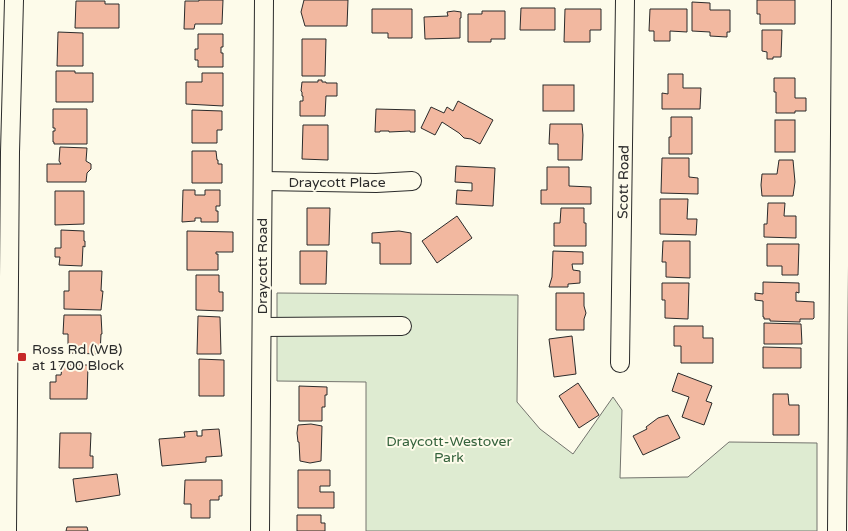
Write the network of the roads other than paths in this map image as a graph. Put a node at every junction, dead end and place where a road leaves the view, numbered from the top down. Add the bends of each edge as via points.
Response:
1 (14, 0) edge
2 (264, 0) edge
3 (625, 0) edge
4 (841, 0) edge
5 (263, 181) junction
6 (412, 181) dead end
7 (402, 326) dead end
8 (262, 327) junction
9 (843, 343) edge
10 (620, 363) dead end
11 (7, 531) edge
12 (260, 531) edge
13 (837, 531) edge

1 - 11 street
2 - 5 street, Draycott Road
3 - 10 street, Scott Road
4 - 9 street
5 - 6 street, Draycott Place
5 - 8 street, Draycott Road
7 - 8 street
8 - 12 street, Draycott Road
9 - 13 street

